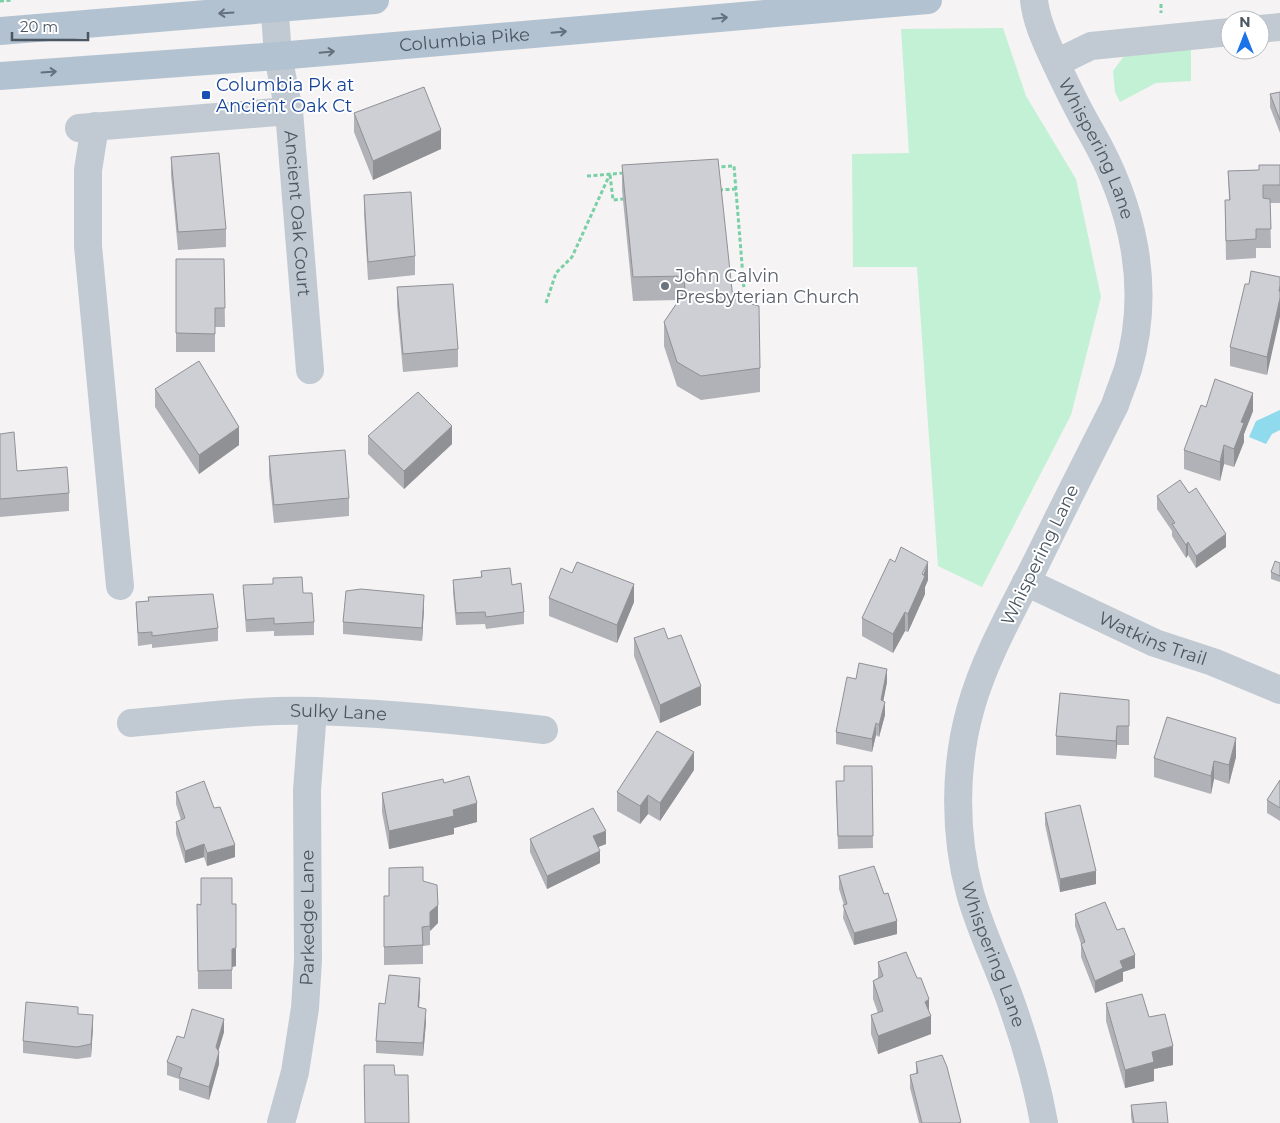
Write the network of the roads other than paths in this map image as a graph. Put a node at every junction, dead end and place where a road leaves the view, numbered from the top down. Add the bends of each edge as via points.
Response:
1 (375, 0) edge
2 (928, 0) edge
3 (1034, 0) edge
4 (275, 5) edge
5 (0, 31) edge
6 (1220, 33) edge
7 (278, 56) junction
8 (1056, 63) junction
9 (0, 76) edge
10 (289, 110) junction
11 (310, 370) dead end
12 (1026, 582) junction
13 (120, 586) dead end
14 (1280, 690) edge
15 (312, 711) junction
16 (132, 723) dead end
17 (544, 730) dead end
18 (281, 1123) edge
19 (1044, 1123) edge

1 - 4 main road
7 -> 2 main road, Columbia Pike
3 - 8 street, Whispering Lane via 1044,37
4 -> 5 main road
4 - 7 street, Ancient Oak Court
6 - 8 street via 1091,46
9 -> 7 main road, Columbia Pike
7 - 10 street, Ancient Oak Court
8 - 12 street, Whispering Lane via 1102,151 1122,198 1135,242 1137,319 1128,369 1115,405
10 - 11 street, Ancient Oak Court
10 - 13 street via 87,127 88,246
12 - 14 street, Watkins Trail via 1155,643 1214,662
12 - 19 street, Whispering Lane via 989,659 971,706 961,752 958,800 961,849 970,892 1013,1008
15 - 16 street, Sulky Lane via 254,712
15 - 17 street, Sulky Lane via 454,720
15 - 18 street, Parkedge Lane via 307,790 308,960 305,1008 295,1072

